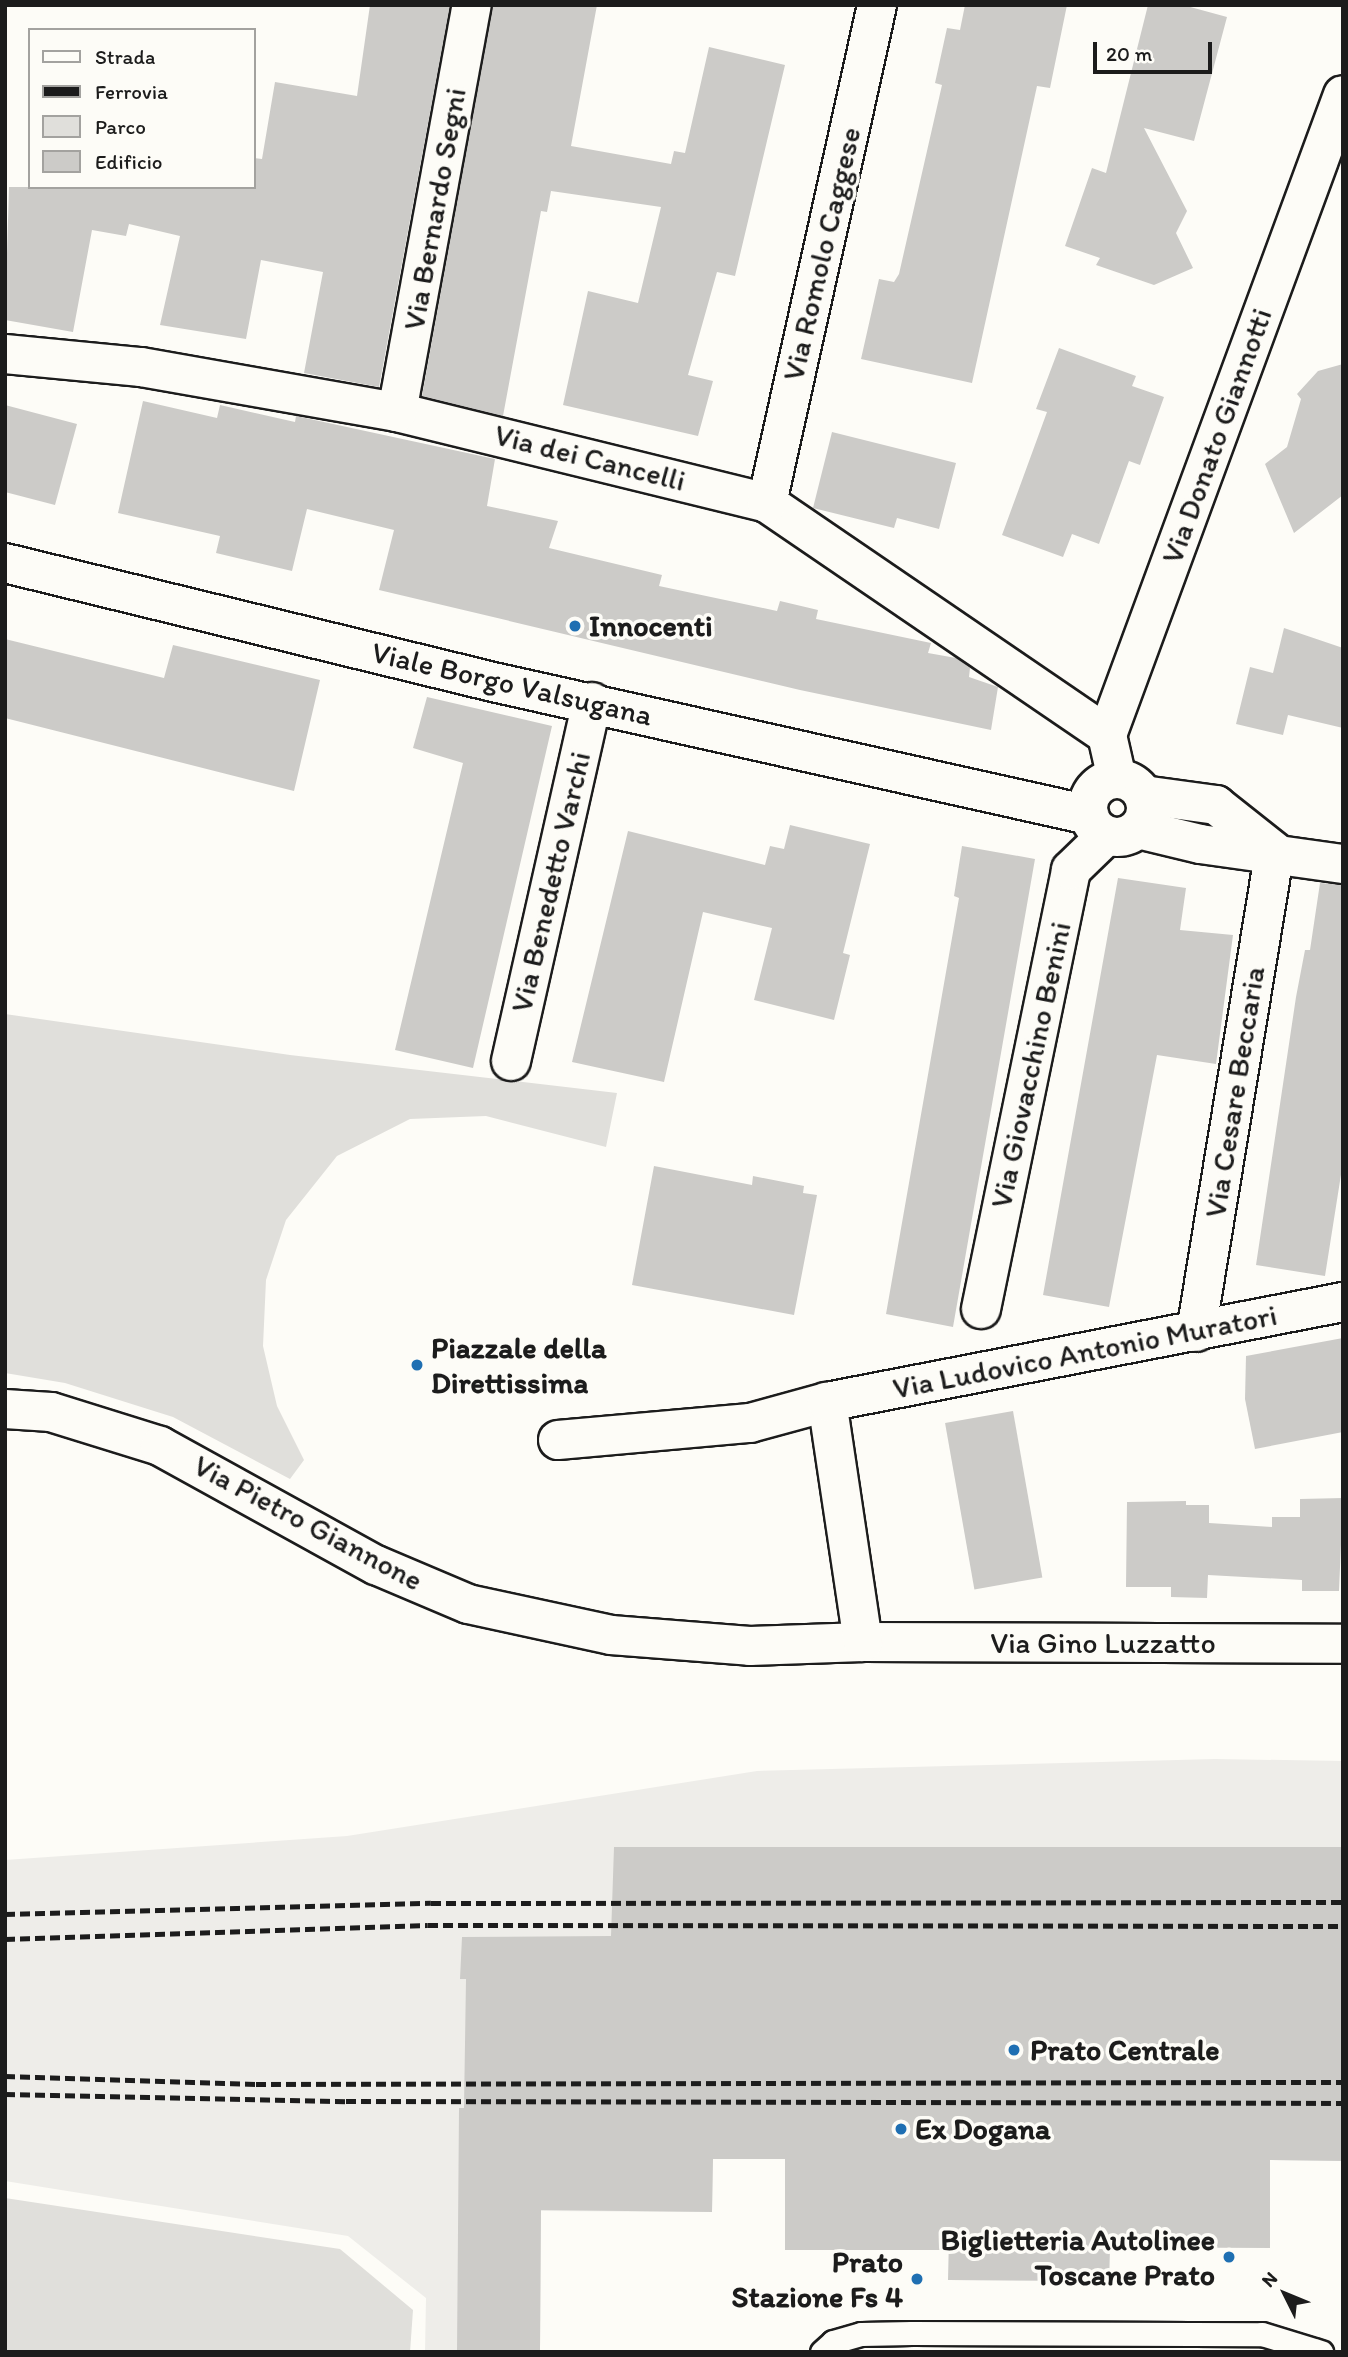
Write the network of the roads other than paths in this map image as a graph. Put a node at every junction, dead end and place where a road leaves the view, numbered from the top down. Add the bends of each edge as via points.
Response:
1 (472, 5) edge
2 (877, 5) edge
3 (1343, 95) edge
4 (5, 354) edge
5 (397, 412) junction
6 (767, 503) junction
7 (5, 563) edge
8 (592, 702) junction
9 (1107, 735) junction
10 (1114, 808) junction
11 (1275, 852) junction
12 (1343, 864) edge
13 (511, 1061) dead end
14 (1343, 1302) edge
15 (981, 1309) dead end
16 (1196, 1332) junction
17 (827, 1402) junction
18 (5, 1409) edge
19 (558, 1440) dead end
20 (863, 1642) junction
21 (1343, 1644) edge
22 (822, 2352) edge
23 (1321, 2352) edge

1 - 5 street, Via Bernardo Segni
2 - 6 street, Via Romolo Caggese
3 - 9 street, Via Donato Giannotti
4 - 5 street, Via dei Cancelli via 141,368
5 - 6 street, Via dei Cancelli
6 - 9 street, Via dei Cancelli
7 - 8 street, Viale Borgo Valsugana
8 - 10 street, Viale Borgo Valsugana via 1021,797
8 - 13 street, Via Benedetto Varchi
9 - 10 street
10 - 11 street, Viale Borgo Valsugana via 1200,844
10 - 15 street, Via Giovacchino Benini via 1071,870
11 - 12 street, Viale Borgo Valsugana
11 - 16 street, Via Cesare Beccaria
14 - 16 street, Via Ludovico Antonio Muratori
16 - 17 street, Via Ludovico Antonio Muratori
17 - 19 street, Via Ludovico Antonio Muratori via 750,1423
17 - 20 street
18 - 20 street, Via Pietro Giannone via 51,1412 160,1446 376,1565 468,1604 611,1634 750,1646
20 - 21 street, Via Gino Luzzatto
22 - 23 lane via 833,2342 860,2334 966,2333 1262,2334

